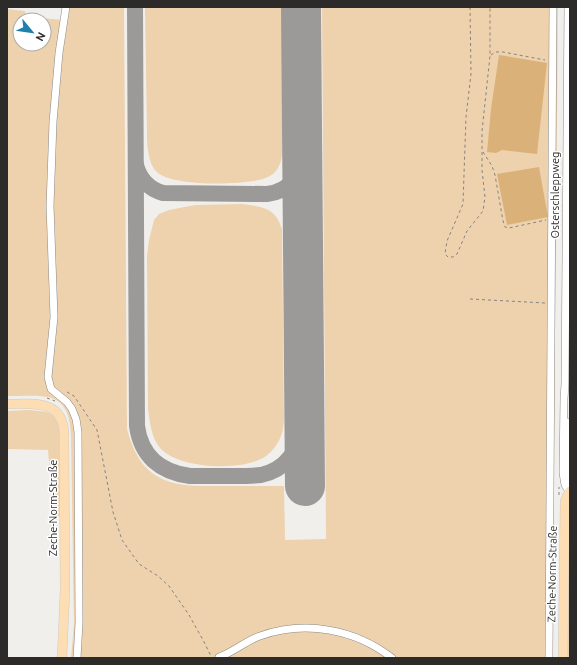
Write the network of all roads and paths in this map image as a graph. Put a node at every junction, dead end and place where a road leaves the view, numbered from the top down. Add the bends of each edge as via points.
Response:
1 (66, 7) edge
2 (470, 7) edge
3 (490, 7) edge
4 (553, 7) edge
5 (568, 7) edge
6 (490, 56) junction
7 (553, 64) junction
8 (482, 151) junction
9 (552, 219) junction
10 (470, 299) dead end
11 (552, 303) junction
12 (56, 393) junction
13 (7, 404) edge
14 (570, 491) edge
15 (219, 657) dead end
16 (62, 658) edge
17 (77, 658) edge
18 (212, 658) edge
19 (392, 658) edge
20 (549, 658) edge
21 (563, 658) edge

1 - 12 street via 59,53 51,165 54,317 48,377 51,389
2 - 8 path via 471,74 466,117 463,204 447,241 445,254 448,257 457,254 467,231 483,211 485,197
3 - 6 path
4 - 7 street
5 - 14 street, Osterschleppweg via 563,473 565,485
6 - 7 path via 495,52 503,52 538,58
6 - 8 path
7 - 9 street
8 - 9 path via 495,175 505,227
9 - 11 street
10 - 11 path
11 - 20 street
12 - 17 street via 72,409 78,432
12 - 18 path via 67,392 74,396 97,430 113,512 122,540 139,564 169,586
13 - 16 main road, Zeche-Norm-Straße via 51,407 63,421 65,590
14 - 21 main road, Zeche-Norm-Straße via 565,501
15 - 19 street via 258,636 274,631 307,628 348,634 368,642

